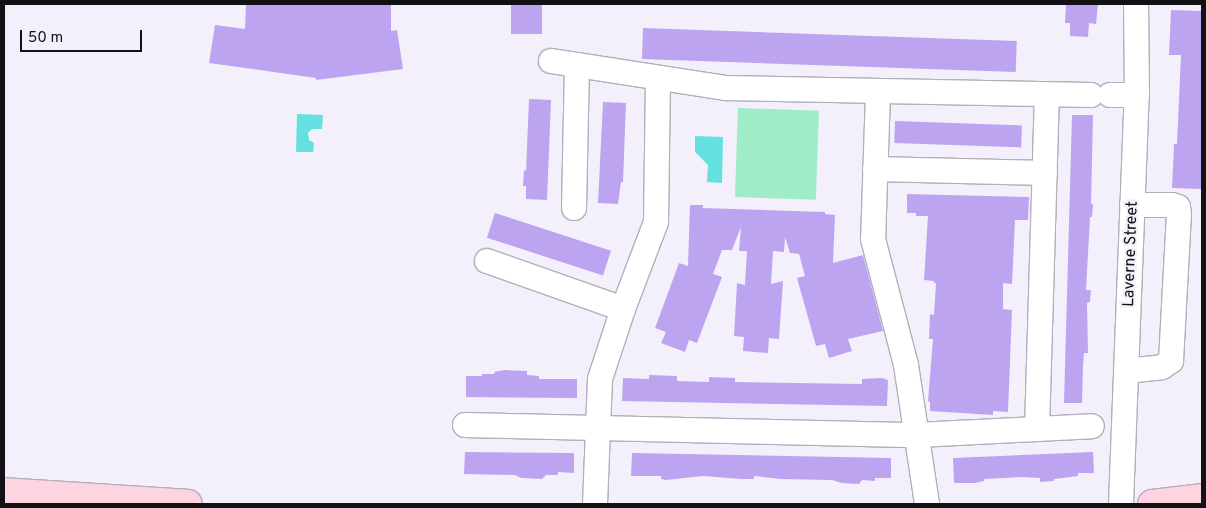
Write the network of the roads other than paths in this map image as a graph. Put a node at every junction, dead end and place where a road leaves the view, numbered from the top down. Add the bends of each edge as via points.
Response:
1 (1136, 4) edge
2 (551, 60) dead end
3 (577, 65) junction
4 (658, 79) junction
5 (878, 92) junction
6 (1047, 95) junction
7 (1136, 95) junction
8 (875, 169) junction
9 (1045, 174) junction
10 (1132, 205) junction
11 (574, 208) dead end
12 (487, 261) dead end
13 (623, 309) junction
14 (1126, 371) junction
15 (465, 424) dead end
16 (1092, 426) dead end
17 (596, 427) junction
18 (1037, 430) junction
19 (917, 435) junction
20 (4, 492) edge
21 (1202, 498) edge
22 (188, 504) edge
23 (595, 504) edge
24 (928, 504) edge
25 (1121, 504) edge
26 (1152, 504) edge

1 - 7 street, Laverne Street
2 - 3 street
3 - 4 street
3 - 11 street
4 - 5 street via 726,88
4 - 13 street via 656,222
5 - 6 street
5 - 8 street
6 - 7 street
6 - 9 street
7 - 10 street, Laverne Street
8 - 9 street
8 - 19 street via 873,239 906,365
9 - 18 street
10 - 14 street, Laverne Street
10 - 14 street via 1178,207 1179,214 1170,361 1162,367
12 - 13 street
13 - 17 street via 600,379
14 - 25 street, Laverne Street
15 - 17 street
16 - 18 street
17 - 19 street
17 - 23 street
18 - 19 street
19 - 24 street
20 - 22 main road
21 - 26 main road

